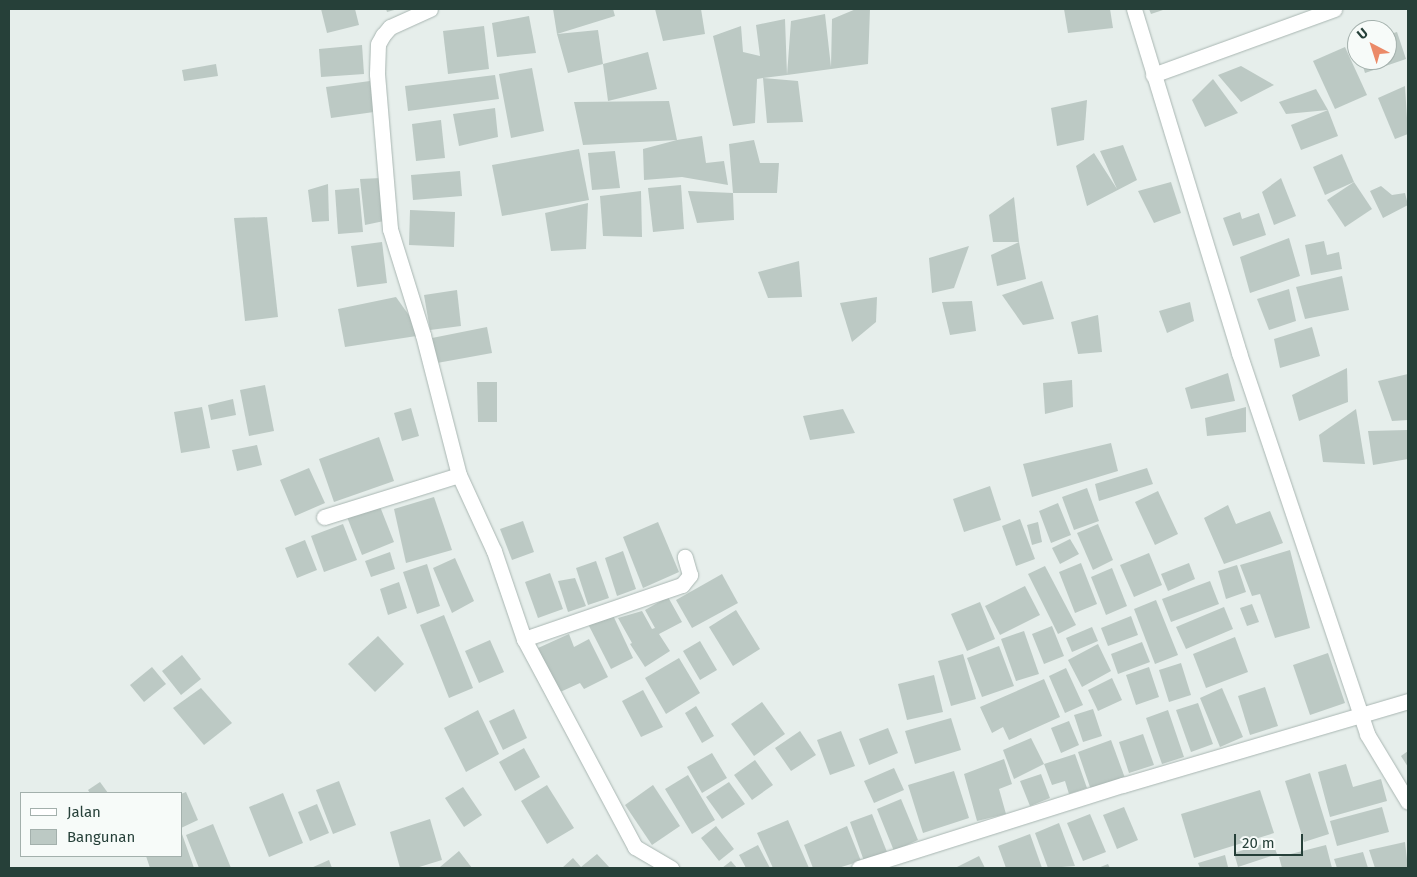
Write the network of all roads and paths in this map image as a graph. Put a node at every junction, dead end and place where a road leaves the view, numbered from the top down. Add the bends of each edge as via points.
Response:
1 (430, 9) edge
2 (1134, 9) edge
3 (1334, 9) edge
4 (1153, 75) junction
5 (459, 475) junction
6 (324, 517) dead end
7 (685, 557) dead end
8 (524, 639) junction
9 (1408, 701) edge
10 (1361, 713) junction
11 (1408, 802) edge
12 (671, 868) edge
13 (859, 868) edge

1 - 5 street via 390,27 383,34 378,44 377,74 390,229 423,335
2 - 4 street
3 - 4 street
4 - 10 street via 1239,353
5 - 6 street
5 - 8 street via 494,550
7 - 8 street via 690,575 682,585
8 - 12 street via 635,847
9 - 10 street
10 - 11 street via 1367,734
10 - 13 street

